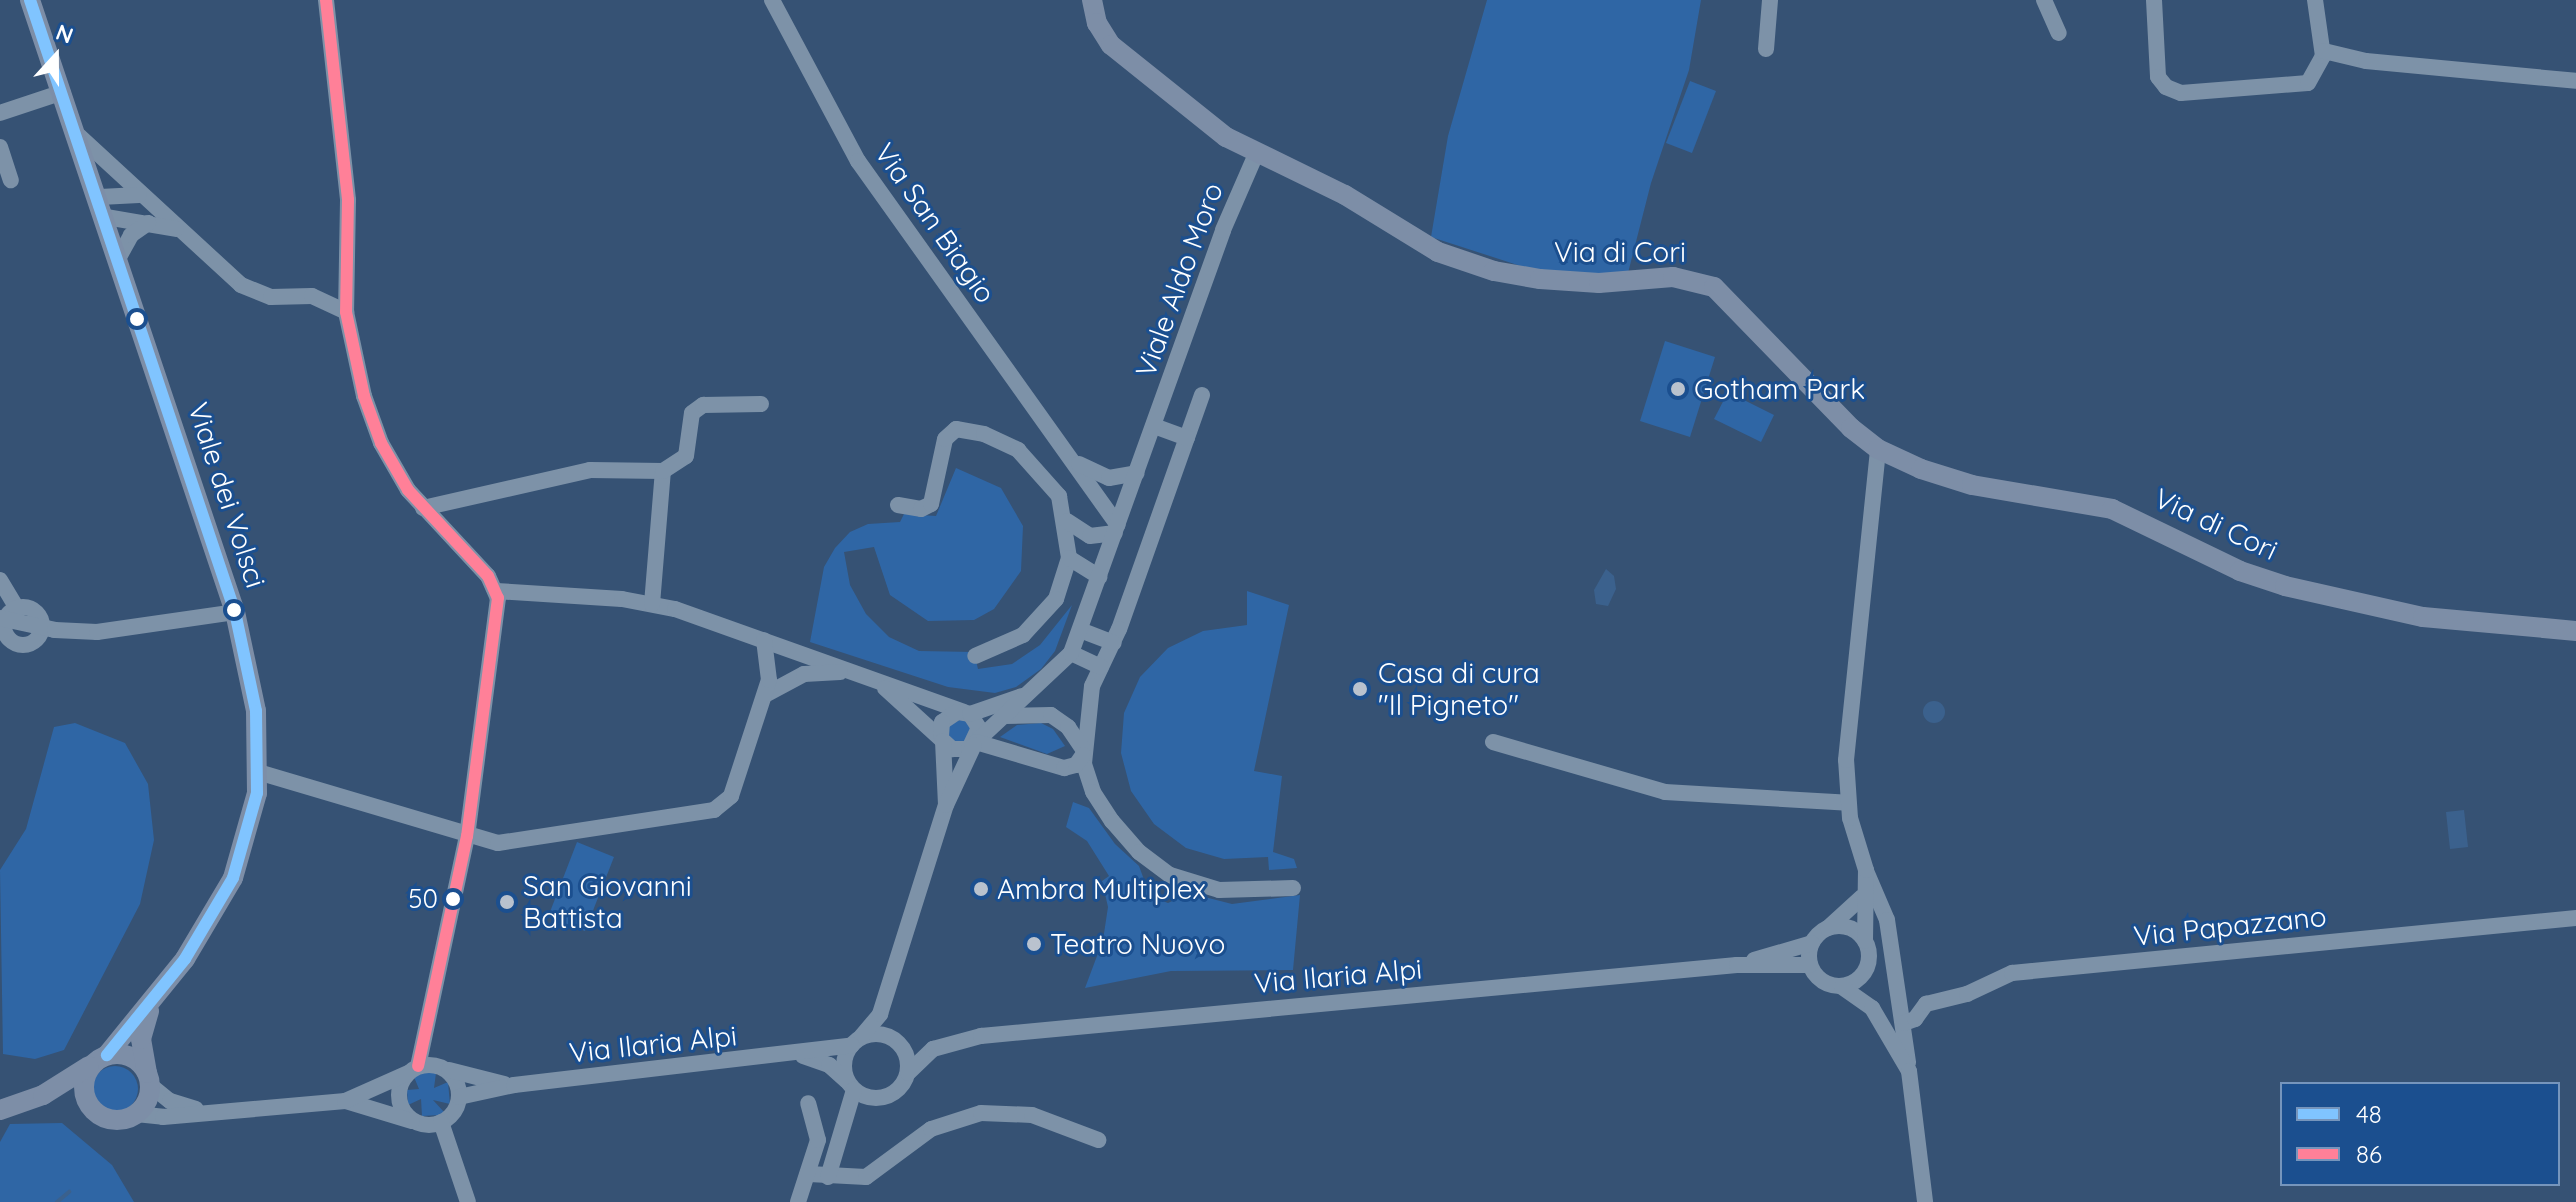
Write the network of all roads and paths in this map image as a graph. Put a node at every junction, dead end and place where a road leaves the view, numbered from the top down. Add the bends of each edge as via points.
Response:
1 (30, 0) edge
2 (326, 0) edge
3 (772, 0) edge
4 (1092, 0) edge
5 (1770, 0) edge
6 (2044, 0) edge
7 (2154, 0) edge
8 (2315, 0) edge
9 (2059, 33) dead end
10 (1766, 49) dead end
11 (2324, 51) junction
12 (2576, 81) edge
13 (63, 92) junction
14 (0, 113) edge
15 (79, 136) junction
16 (0, 147) edge
17 (1256, 154) junction
18 (11, 180) dead end
19 (139, 195) junction
20 (103, 207) junction
21 (148, 223) junction
22 (177, 229) junction
23 (119, 257) junction
24 (346, 312) junction
25 (1202, 395) dead end
26 (761, 404) dead end
27 (1154, 426) junction
28 (1187, 438) junction
29 (1878, 449) junction
30 (1076, 462) junction
31 (663, 471) junction
32 (1137, 473) junction
33 (898, 505) dead end
34 (423, 508) junction
35 (1067, 521) junction
36 (1117, 529) junction
37 (1069, 558) junction
38 (1099, 577) junction
39 (0, 580) edge
40 (496, 591) junction
41 (652, 604) junction
42 (235, 612) junction
43 (7, 615) edge
44 (43, 628) junction
45 (1080, 630) junction
46 (2576, 631) edge
47 (764, 640) junction
48 (1114, 643) junction
49 (1071, 653) junction
50 (975, 656) dead end
51 (1101, 667) junction
52 (857, 674) junction
53 (875, 680) junction
54 (765, 695) junction
55 (1027, 695) junction
56 (967, 713) junction
57 (1004, 716) junction
58 (942, 738) junction
59 (976, 742) junction
60 (1493, 742) dead end
61 (1083, 752) junction
62 (258, 772) junction
63 (1848, 803) junction
64 (946, 805) junction
65 (467, 836) junction
66 (1866, 870) junction
67 (1293, 888) dead end
68 (1862, 897) junction
69 (2576, 918) edge
70 (1827, 929) junction
71 (1865, 941) junction
72 (1812, 943) junction
73 (1869, 964) junction
74 (1737, 965) junction
75 (1810, 965) junction
76 (1842, 987) junction
77 (153, 1000) junction
78 (1872, 1008) junction
79 (880, 1014) junction
80 (1904, 1023) junction
81 (892, 1038) junction
82 (856, 1041) junction
83 (945, 1044) junction
84 (798, 1055) junction
85 (100, 1060) junction
86 (413, 1069) junction
87 (445, 1069) junction
88 (1909, 1071) junction
89 (908, 1073) junction
90 (148, 1079) junction
91 (514, 1085) junction
92 (851, 1085) junction
93 (43, 1095) junction
94 (459, 1097) junction
95 (879, 1098) junction
96 (345, 1101) junction
97 (808, 1103) dead end
98 (89, 1107) junction
99 (0, 1110) edge
100 (205, 1111) junction
101 (136, 1114) junction
102 (441, 1122) junction
103 (418, 1123) junction
104 (842, 1130) junction
105 (1098, 1140) dead end
106 (809, 1174) junction
107 (828, 1177) junction
108 (468, 1202) edge
109 (798, 1202) edge
110 (1925, 1202) edge

1 - 13 main road, Viale dei Volsci
2 - 24 street via 348,200
3 - 30 street, Via San Biagio via 858,161
4 - 17 main road, Via di Cori via 1097,23 1111,45 1226,137
5 - 10 street
6 - 9 street
7 - 11 street via 2156,71 2172,91 2301,86 2316,75
8 - 11 street
11 - 12 street via 2366,61
13 - 14 street
13 - 15 main road, Viale dei Volsci
15 - 19 street
15 - 20 main road, Viale dei Volsci
16 - 18 street
17 - 27 street, Viale Aldo Moro
17 - 29 main road, Via di Cori via 1345,195 1432,249 1494,271 1569,282 1673,277 1708,283 1733,301 1804,383
19 - 20 street
19 - 22 street
20 - 21 street
20 - 23 main road, Viale dei Volsci
21 - 22 street
21 - 23 street via 131,235
22 - 24 street via 245,288 271,297 309,295
23 - 42 main road, Viale dei Volsci
24 - 34 street via 373,426
25 - 28 street
26 - 31 street via 697,407 684,459
27 - 28 street
27 - 32 street, Viale Aldo Moro
28 - 48 street
29 - 46 main road, Via di Cori via 1966,484 2120,511 2276,584 2430,618
29 - 63 street via 1847,744
30 - 32 street via 1109,478
30 - 36 street, Via San Biagio
31 - 34 street via 590,470
31 - 41 street
32 - 36 street, Viale Aldo Moro
33 - 35 street via 921,509 931,504 945,439 963,429 999,439 1028,457 1056,491
34 - 40 street
35 - 36 street via 1090,536
35 - 37 street
36 - 38 street, Viale Aldo Moro
37 - 38 street
37 - 50 street via 1062,586 1038,622 1006,646
38 - 45 street, Viale Aldo Moro
39 - 43 street
40 - 41 street
40 - 65 street
41 - 47 street
42 - 44 street via 125,630
42 - 62 main road, Viale dei Volsci via 254,693
43 - 44 street via 35,611
43 - 44 street via 8,638 19,645 32,644
45 - 48 street
45 - 49 street, Viale Aldo Moro
47 - 52 street
47 - 54 street via 771,664
48 - 51 street
49 - 51 street
49 - 55 street
51 - 61 street via 1088,698
52 - 53 street
52 - 54 street via 810,673
53 - 56 street
53 - 58 street
54 - 65 street via 733,792 719,809 514,843
55 - 56 street
55 - 57 street
56 - 58 street via 946,717
56 - 59 street via 979,728
57 - 59 street
57 - 61 street via 1051,715 1068,727
58 - 59 street via 957,751
58 - 64 street
59 - 61 street via 1064,768 1076,765
59 - 64 street
60 - 63 street via 1665,792
61 - 67 street via 1101,806 1135,848 1165,872 1211,889
62 - 65 street
62 - 77 main road, Viale dei Volsci via 251,823 230,884
63 - 66 street
64 - 79 street
65 - 86 street
66 - 68 street
66 - 80 street via 1886,915
68 - 70 street
68 - 71 street
69 - 80 street, Via Papazzano via 2012,973 1967,994 1926,1004 1915,1019
70 - 71 street via 1844,926
70 - 72 street
71 - 73 street
72 - 74 street, Via Ilaria Alpi
72 - 75 street
73 - 76 street via 1859,980
73 - 78 street
74 - 75 street, Via Ilaria Alpi
74 - 83 street, Via Ilaria Alpi via 1109,1023
75 - 76 street via 1823,982
76 - 78 street
77 - 85 main road, Viale dei Volsci
77 - 90 main road, Viale dei Volsci via 141,1039
78 - 88 street
79 - 81 street
79 - 82 street
80 - 88 street
81 - 82 street
81 - 83 street, Via Ilaria Alpi
81 - 89 street via 906,1054
82 - 84 street, Via Ilaria Alpi
82 - 92 street via 844,1062
83 - 89 street, Via Ilaria Alpi
84 - 91 street, Via Ilaria Alpi
84 - 92 street, Via Ilaria Alpi via 829,1065
85 - 90 main road via 134,1059
85 - 93 main road, Viale dei Volsci
85 - 98 main road via 83,1085
86 - 87 street
86 - 96 street
86 - 103 street via 398,1096 404,1112
87 - 91 street, Via Ilaria Alpi
87 - 94 street via 456,1081
88 - 110 street
89 - 95 street via 898,1091
90 - 100 street via 170,1101
90 - 101 main road
91 - 94 street, Via Ilaria Alpi
92 - 95 street
92 - 104 street
93 - 98 main road via 68,1097
93 - 99 main road, Viale dei Volsci
94 - 102 street via 454,1112
95 - 104 street
96 - 100 street
96 - 103 street
97 - 106 street via 818,1134
98 - 101 main road via 117,1121
100 - 101 street
102 - 103 street
102 - 108 street
104 - 107 street
105 - 107 street via 1032,1115 981,1113 931,1129 870,1175
106 - 107 street
106 - 109 street

